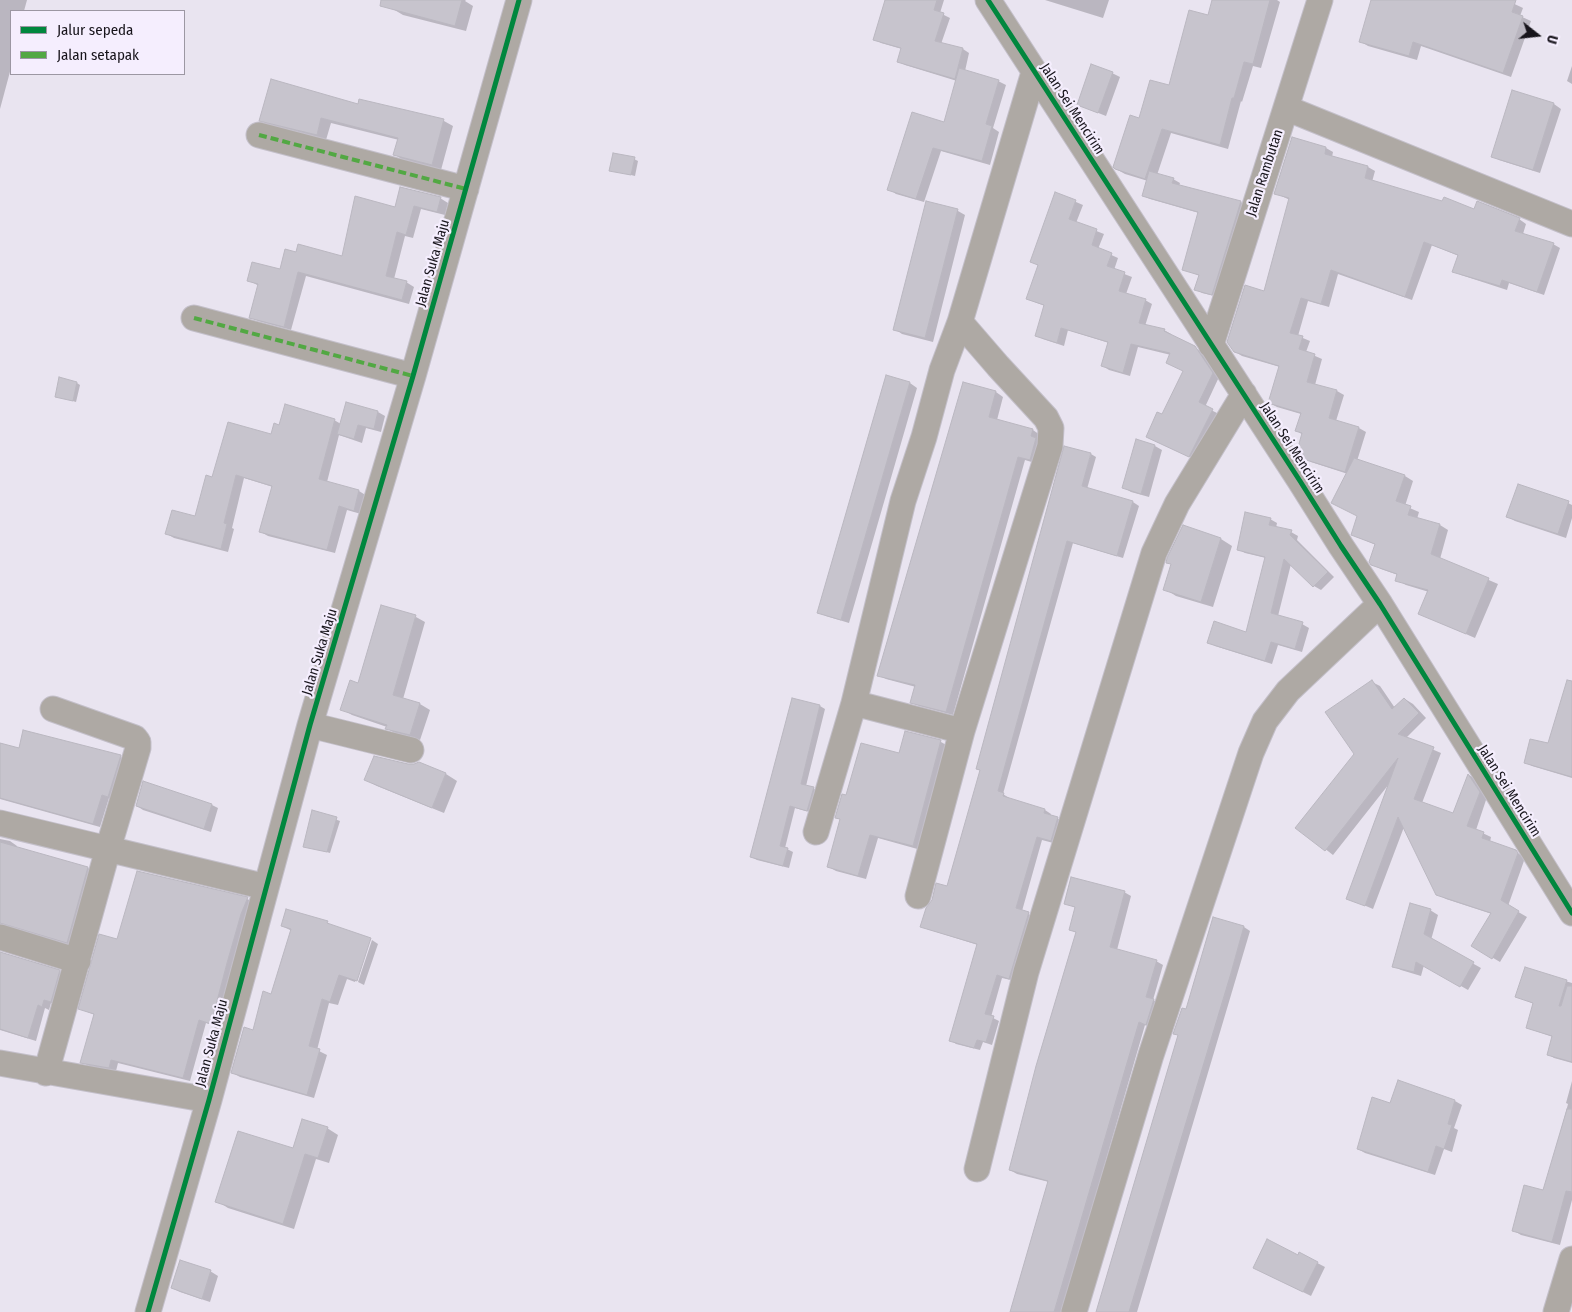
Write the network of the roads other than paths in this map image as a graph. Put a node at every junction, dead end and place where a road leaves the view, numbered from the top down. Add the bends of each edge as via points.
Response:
1 (519, 0) edge
2 (988, 0) edge
3 (1320, 0) edge
4 (1034, 72) junction
5 (1286, 108) junction
6 (258, 135) dead end
7 (466, 189) junction
8 (1572, 224) edge
9 (194, 318) dead end
10 (960, 322) junction
11 (1211, 345) junction
12 (413, 376) junction
13 (1244, 394) junction
14 (1380, 604) junction
15 (854, 703) junction
16 (53, 709) dead end
17 (310, 725) junction
18 (962, 731) junction
19 (411, 750) dead end
20 (0, 823) edge
21 (816, 832) dead end
22 (108, 849) junction
23 (266, 886) junction
24 (918, 896) dead end
25 (1572, 913) edge
26 (0, 937) edge
27 (78, 960) junction
28 (0, 1063) edge
29 (46, 1073) junction
30 (208, 1100) junction
31 (977, 1169) dead end
32 (1572, 1259) edge
33 (148, 1312) edge
34 (1074, 1312) edge
35 (1556, 1312) edge

1 - 7 street, Jalan Suka Maju
2 - 4 street, Jalan Sei Mencirim
3 - 5 street, Jalan Rambutan
4 - 10 street
4 - 11 street, Jalan Sei Mencirim
5 - 8 street
5 - 11 street, Jalan Rambutan
6 - 7 street
7 - 12 street, Jalan Suka Maju
9 - 12 street
10 - 15 street via 942,370 903,501
10 - 18 street via 1046,418 1051,428 1050,446
11 - 13 street, Jalan Sei Mencirim
12 - 17 street, Jalan Suka Maju
13 - 14 street, Jalan Sei Mencirim
13 - 31 street via 1177,504 1154,553 1026,972
14 - 25 street, Jalan Sei Mencirim
14 - 34 street via 1288,691 1265,721 1251,753 1151,1055
15 - 18 street
15 - 21 street
16 - 22 street via 135,738 138,742
17 - 19 street
17 - 23 street, Jalan Suka Maju
18 - 24 street
20 - 22 street
22 - 23 street
22 - 27 street
23 - 30 street, Jalan Suka Maju
26 - 27 street
27 - 29 street
28 - 29 street
29 - 30 street
30 - 33 street, Jalan Suka Maju
32 - 35 street

